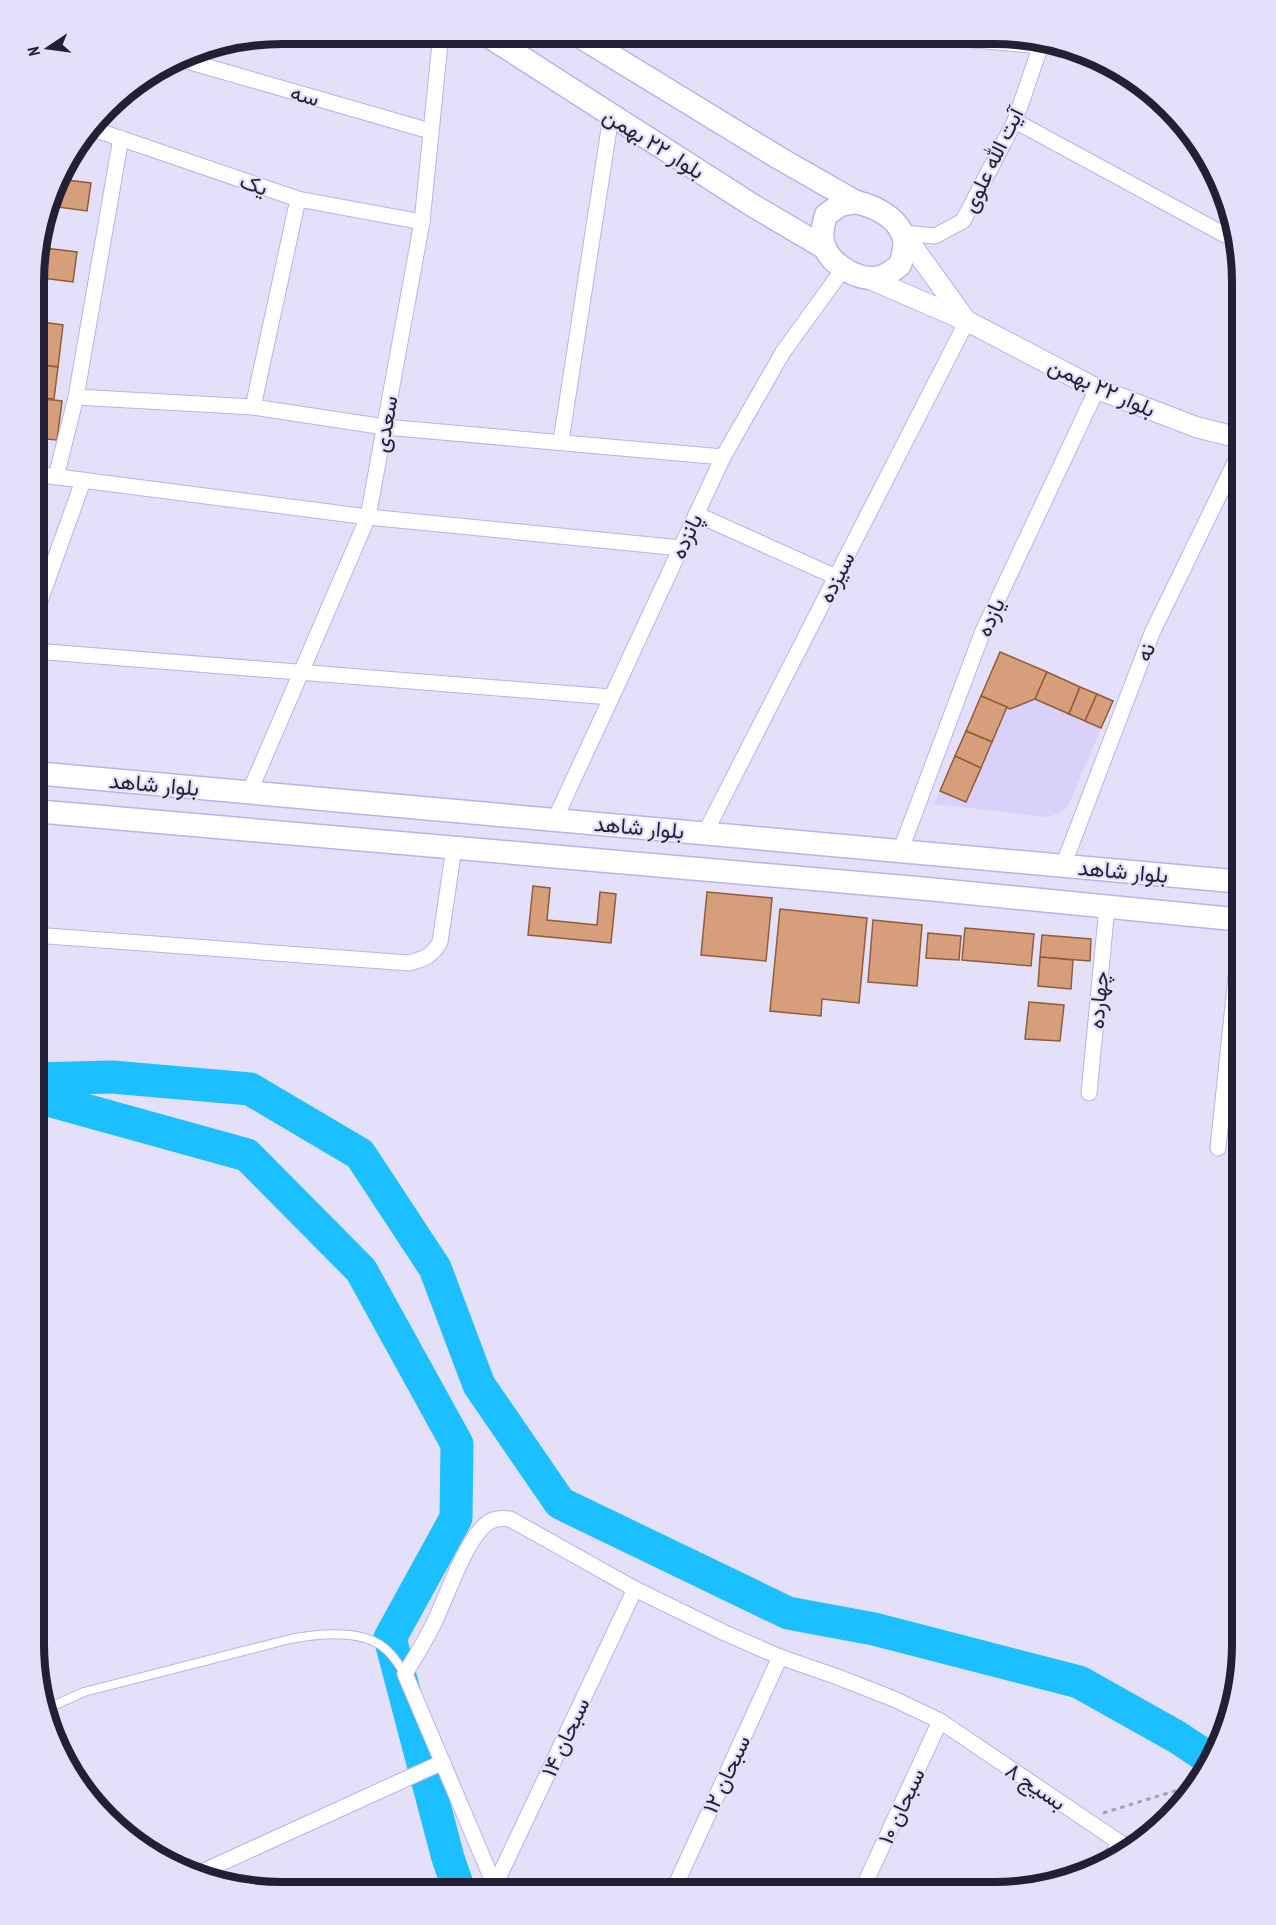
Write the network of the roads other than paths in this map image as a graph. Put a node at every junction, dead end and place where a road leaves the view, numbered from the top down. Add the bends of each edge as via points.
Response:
1 (440, 44) edge
2 (500, 44) edge
3 (597, 44) edge
4 (1039, 48) edge
5 (190, 62) edge
6 (610, 116) junction
7 (1015, 120) junction
8 (98, 131) edge
9 (430, 131) junction
10 (121, 138) junction
11 (298, 199) junction
12 (855, 202) junction
13 (422, 222) junction
14 (903, 233) junction
15 (1225, 235) dead end
16 (825, 248) junction
17 (844, 268) junction
18 (870, 279) junction
19 (967, 321) junction
20 (1097, 389) junction
21 (76, 397) junction
22 (253, 407) junction
23 (385, 427) junction
24 (1232, 436) edge
25 (561, 441) junction
26 (723, 457) junction
27 (1232, 469) edge
28 (44, 475) edge
29 (56, 477) junction
30 (84, 481) junction
31 (696, 514) junction
32 (368, 517) junction
33 (681, 548) junction
34 (836, 577) junction
35 (44, 590) edge
36 (44, 652) edge
37 (301, 673) junction
38 (611, 697) junction
39 (44, 773) edge
40 (249, 793) junction
41 (44, 812) edge
42 (555, 819) junction
43 (643, 827) junction
44 (705, 833) junction
45 (454, 848) junction
46 (900, 852) junction
47 (641, 864) junction
48 (1063, 866) junction
49 (1232, 881) edge
50 (1107, 907) junction
51 (1232, 919) edge
52 (44, 936) edge
53 (1232, 1020) edge
54 (1089, 1094) dead end
55 (1218, 1148) dead end
56 (635, 1589) junction
57 (780, 1657) junction
58 (405, 1674) junction
59 (52, 1706) edge
60 (940, 1721) junction
61 (443, 1762) junction
62 (1123, 1843) edge
63 (207, 1870) edge
64 (493, 1882) edge
65 (499, 1882) edge
66 (677, 1882) edge
67 (866, 1882) edge

1 - 9 street, سعدی
2 - 6 main road, بلوار ۲۲ بهمن
3 - 12 main road
4 - 7 street, آیت الله علوی
5 - 9 street, سه
6 - 16 main road, بلوار ۲۲ بهمن
6 - 25 street
7 - 14 street, آیت الله علوی via 963,221 935,236
7 - 15 street
8 - 10 street, یک
9 - 13 street, سعدی
10 - 11 street, یک
10 - 21 street
11 - 13 street, یک
11 - 22 street
12 - 14 main road via 882,212
12 - 16 main road via 840,205 826,215 822,232
13 - 23 street, سعدی
14 - 18 main road via 900,266
14 - 19 street, بلوار ۲۲ بهمن
16 - 17 main road
17 - 18 main road
17 - 26 street, پانزده via 783,351
18 - 19 street, بلوار ۲۲ بهمن
19 - 20 street, بلوار ۲۲ بهمن
19 - 34 street, سیزده
20 - 24 street, بلوار ۲۲ بهمن via 1196,427
20 - 46 street, یازده via 983,631
21 - 22 street
21 - 29 street
22 - 23 street
23 - 25 street
23 - 32 street, سعدی
25 - 26 street
26 - 31 street, پانزده
27 - 48 street, نه via 1152,633
28 - 29 street
29 - 30 street
30 - 32 street
30 - 35 street
31 - 33 street, پانزده
31 - 34 street
32 - 33 street
32 - 37 street, سعدی
33 - 38 street, پانزده
34 - 44 street, سیزده
36 - 37 street
37 - 38 street
37 - 40 street, سعدی
38 - 42 street, پانزده
39 - 40 main road, بلوار شاهد
40 - 42 main road, بلوار شاهد
41 - 45 main road, بلوار شاهد
42 - 43 main road, بلوار شاهد
43 - 44 main road, بلوار شاهد
43 - 47 main road
44 - 46 main road, بلوار شاهد
45 - 47 main road, بلوار شاهد
45 - 52 street via 440,942 433,954 409,963
46 - 48 main road, بلوار شاهد
47 - 50 main road, بلوار شاهد
48 - 49 main road, بلوار شاهد
50 - 51 main road, بلوار شاهد
50 - 54 street, چهارده
53 - 55 street
56 - 57 street, بسیج ۸
56 - 58 street, بسیج ۸ via 510,1519 491,1521 472,1540 433,1626
56 - 65 street, سبحان ۱۴
57 - 60 street, بسیج ۸ via 894,1699
57 - 66 street, سبحان ۱۲
58 - 59 lane via 393,1656 376,1642 315,1634 84,1692
58 - 61 street
60 - 62 street, بسیج ۸
60 - 67 street, سبحان ۱۰
61 - 63 street
61 - 64 street

